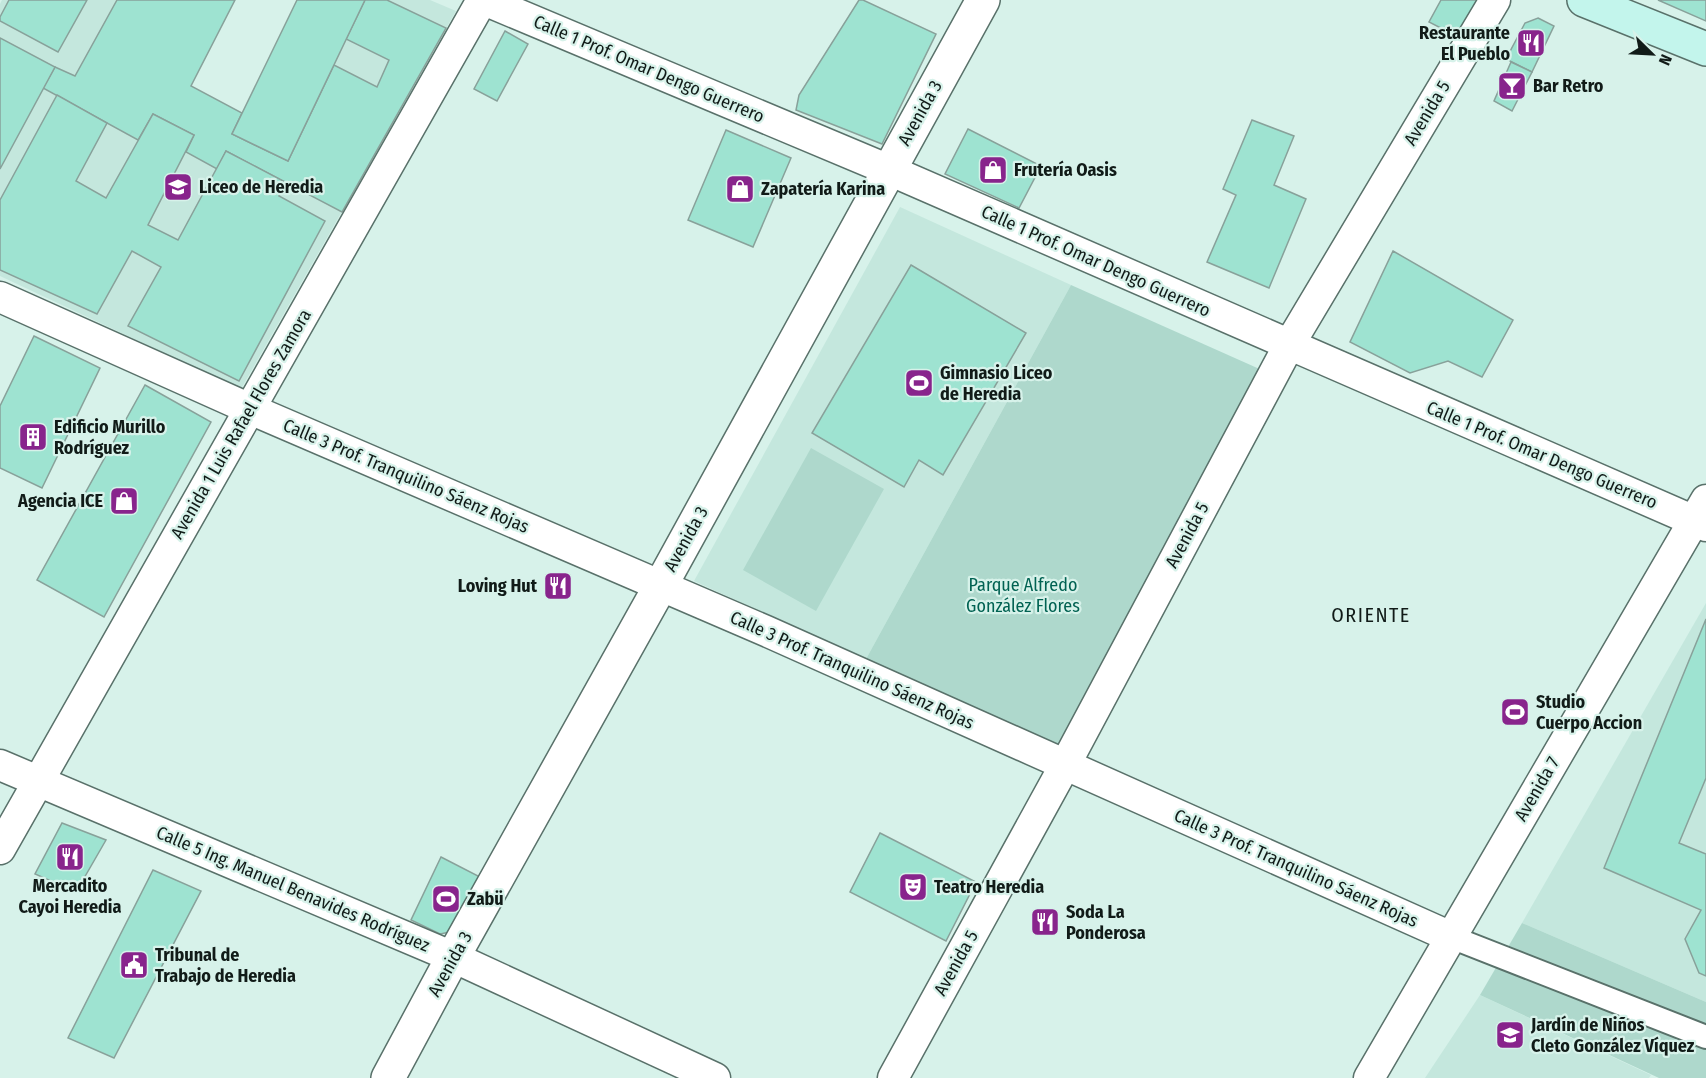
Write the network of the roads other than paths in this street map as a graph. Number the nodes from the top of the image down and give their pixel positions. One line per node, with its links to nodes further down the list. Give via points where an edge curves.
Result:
1 (483, 0): 6 (street, Calle 1 Prof. Omar Dengo Guerrero); 9 (street, Avenida 1 Luis Rafael Flores Zamora)
2 (983, 0): 6 (street, Avenida 3)
3 (1495, 0): 8 (street, Avenida 5)
4 (1584, 0): 5 (main road)
5 (1706, 49)
6 (889, 170): 8 (street, Calle 1 Prof. Omar Dengo Guerrero); 11 (street, Avenida 3)
7 (0, 297): 9 (street, Calle 3 Prof. Tranquilino Sáenz Rojas)
8 (1289, 345): 10 (street, Calle 1 Prof. Omar Dengo Guerrero); 13 (street, Avenida 5)
9 (250, 409): 11 (street, Calle 3 Prof. Tranquilino Sáenz Rojas); 14 (street, Avenida 1 Luis Rafael Flores Zamora)
10 (1702, 516): 16 (street, Avenida 7)
11 (661, 585): 13 (street, Calle 3 Prof. Tranquilino Sáenz Rojas); 17 (street, Avenida 3)
12 (0, 765): 14 (street, Calle 5 Ing. Manuel Benavides Rodríguez)
13 (1065, 765): 16 (street, Calle 3 Prof. Tranquilino Sáenz Rojas); 21 (street, Avenida 5)
14 (38, 782): 15 (street, Avenida 1 Luis Rafael Flores Zamora); 17 (street, Calle 5 Ing. Manuel Benavides Rodríguez)
15 (0, 849)
16 (1451, 937): 18 (street, Calle 3 Prof. Tranquilino Sáenz Rojas); 22 (street, Avenida 7)
17 (453, 957): 19 (street, Avenida 3); 20 (street, Calle 5 Ing. Manuel Benavides Rodríguez)
18 (1706, 1037)
19 (388, 1078)
20 (715, 1078)
21 (894, 1078)
22 (1370, 1078)

